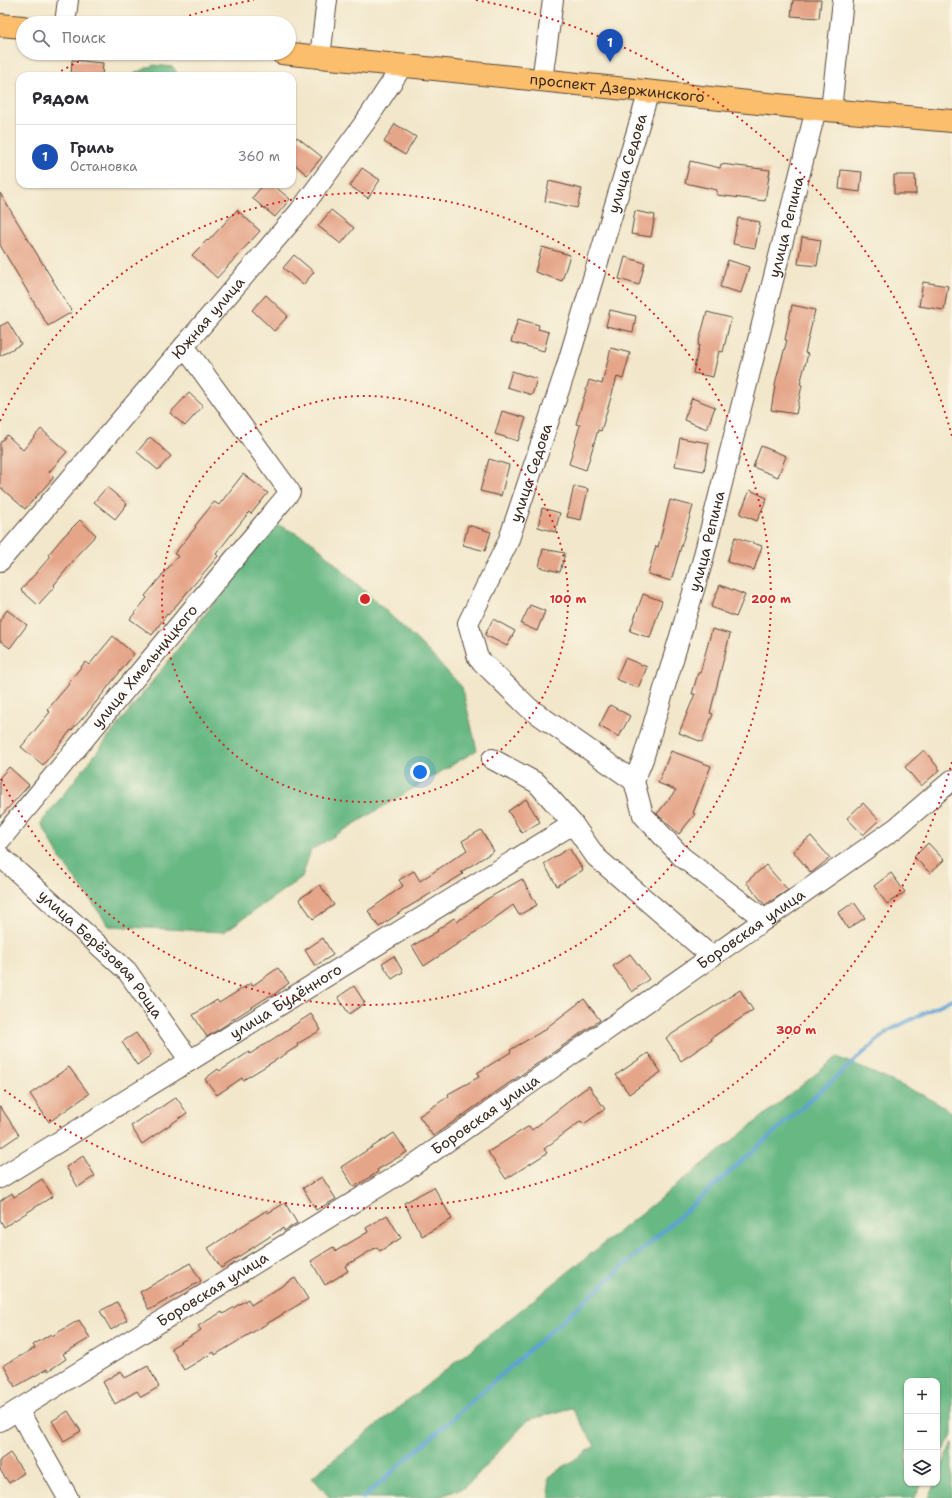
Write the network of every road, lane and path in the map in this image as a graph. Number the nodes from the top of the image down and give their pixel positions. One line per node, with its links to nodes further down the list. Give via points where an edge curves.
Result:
1 (68, 0): 5 (street)
2 (327, 0): 9 (street)
3 (554, 0): 11 (street)
4 (843, 0): 13 (street, улица Репина)
5 (66, 16)
6 (0, 24): 7 (main road)
7 (16, 26)
8 (296, 54): 9 (main road, проспект Дзержинского)
9 (320, 57): 10 (main road, проспект Дзержинского)
10 (403, 65): 11 (main road, проспект Дзержинского); 15 (street, Южная улица, via 366,121 299,212)
11 (542, 80): 12 (main road, проспект Дзержинского)
12 (649, 92): 13 (main road, проспект Дзержинского); 19 (street, улица Седова, via 565,372 508,542 468,623 478,658 528,708)
13 (823, 109): 14 (main road, проспект Дзержинского); 19 (street, улица Репина, via 702,562)
14 (952, 121)
15 (184, 346): 16 (street, Южная улица); 21 (street, улица Хмельницкого, via 290,492)
16 (0, 561)
17 (492, 759): 20 (street, via 538,783)
18 (952, 780): 23 (street, Боровская улица, via 896,828)
19 (634, 782): 23 (street, via 643,815 682,857)
20 (572, 824): 24 (street, via 596,857); 25 (street, улица Будённого)
21 (0, 840)
22 (0, 856): 25 (street, улица Берёзовая Роща, via 127,971)
23 (764, 919): 24 (street, Боровская улица)
24 (711, 956): 27 (street, Боровская улица, via 412,1166)
25 (190, 1061): 26 (street, улица Будённого)
26 (0, 1178)
27 (18, 1410): 28 (street, Боровская улица); 29 (street)
28 (0, 1421)
29 (68, 1498)

